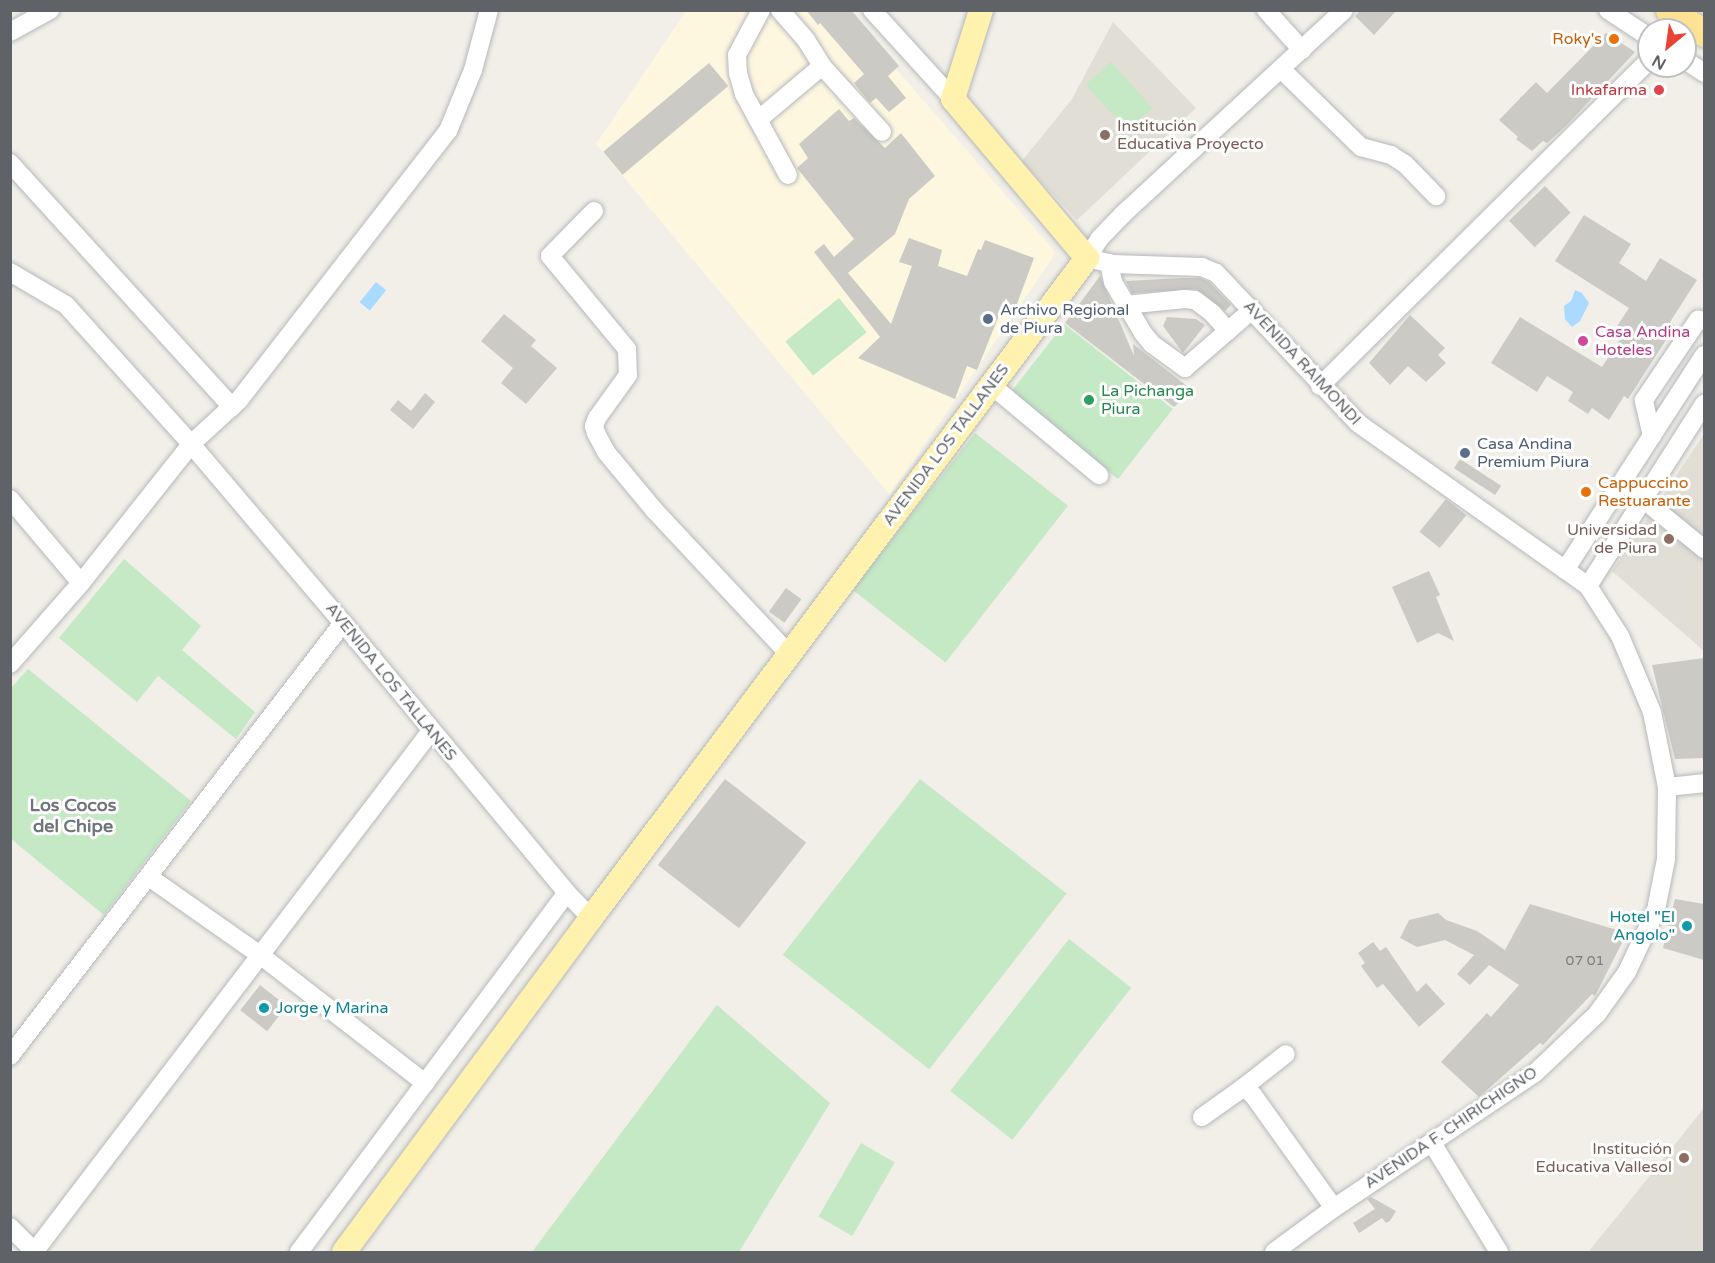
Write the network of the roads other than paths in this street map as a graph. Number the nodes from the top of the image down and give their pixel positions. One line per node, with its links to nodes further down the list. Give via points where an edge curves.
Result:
1 (51, 10): 12 (street)
2 (489, 10): 35 (street, via 473,70 448,131)
3 (761, 10): 19 (street, via 737,55 744,94)
4 (780, 10): 15 (street)
5 (872, 10): 18 (street)
6 (981, 10): 18 (main road)
7 (1266, 10): 14 (street)
8 (1344, 10): 14 (street, AVENIDA LOS TALLANES)
9 (1608, 10): 11 (street)
10 (1668, 10): 13 (highway)
11 (1637, 29)
12 (10, 32)
13 (1704, 33)
14 (1302, 50): 16 (street, AVENIDA LOS TALLANES)
15 (822, 66): 19 (street); 20 (street)
16 (1281, 69): 23 (street, via 1361,147 1391,155); 25 (street, AVENIDA LOS TALLANES, via 1100,238)
17 (1637, 72): 33 (street)
18 (953, 99): 25 (main road)
19 (758, 120): 22 (street)
20 (882, 132)
21 (10, 163): 35 (street)
22 (788, 175)
23 (1436, 196)
24 (594, 212): 48 (street, via 550,256 627,349 628,375 597,418 596,434 606,452 655,511)
25 (1098, 261): 27 (street); 28 (street, AVENIDA RAIMONDI, via 1202,267 1216,273); 32 (main road, AVENIDA LOS TALLANES)
26 (10, 272): 38 (street, AVENIDA LOS TALLANES, via 66,305)
27 (1125, 305): 30 (street, via 1195,300); 30 (street, via 1152,344 1185,368)
28 (1252, 310): 30 (street); 33 (street, AVENIDA RAIMONDI)
29 (1702, 317): 37 (street, via 1644,400)
30 (1228, 332)
31 (1704, 355): 34 (street)
32 (991, 385): 39 (street); 48 (main road, AVENIDA LOS TALLANES)
33 (1320, 386): 44 (street, AVENIDA RAIMONDI, via 1395,452)
34 (1677, 397): 36 (street); 37 (street)
35 (232, 407): 38 (street)
36 (1703, 410): 41 (street)
37 (1652, 436): 40 (street)
38 (191, 444): 45 (street); 47 (street, AVENIDA LOS TALLANES)
39 (1099, 475)
40 (1622, 483): 41 (street); 44 (street)
41 (1643, 498): 43 (street); 46 (street)
42 (10, 499): 45 (street)
43 (1704, 549)
44 (1565, 570): 46 (street, AVENIDA RAIMONDI)
45 (81, 583): 49 (street)
46 (1588, 586): 52 (street, AVENIDA F. CHIRICHIGNO, via 1620,636 1637,672 1652,712)
47 (343, 622): 50 (street, AVENIDA LOS TALLANES); 53 (street)
48 (789, 654): 55 (main road, AVENIDA LOS TALLANES)
49 (10, 664)
50 (431, 731): 54 (street, AVENIDA LOS TALLANES); 56 (street)
51 (1704, 783): 52 (street)
52 (1667, 787): 62 (street, AVENIDA F. CHIRICHIGNO, via 1663,885 1628,972 1597,1014 1535,1073)
53 (149, 877): 56 (street); 58 (street)
54 (567, 894): 55 (street, AVENIDA LOS TALLANES); 59 (street)
55 (591, 918): 67 (main road, AVENIDA LOS TALLANES)
56 (260, 956): 59 (street); 65 (street)
57 (1286, 1054): 60 (street)
58 (10, 1056)
59 (425, 1083): 66 (street)
60 (1244, 1088): 61 (street); 63 (street)
61 (1202, 1117)
62 (1432, 1143): 63 (street, AVENIDA F. CHIRICHIGNO); 69 (street)
63 (1334, 1208): 68 (street, AVENIDA F. CHIRICHIGNO)
64 (10, 1227): 65 (street)
65 (34, 1252)
66 (299, 1252)
67 (344, 1252)
68 (1274, 1252)
69 (1499, 1252)

